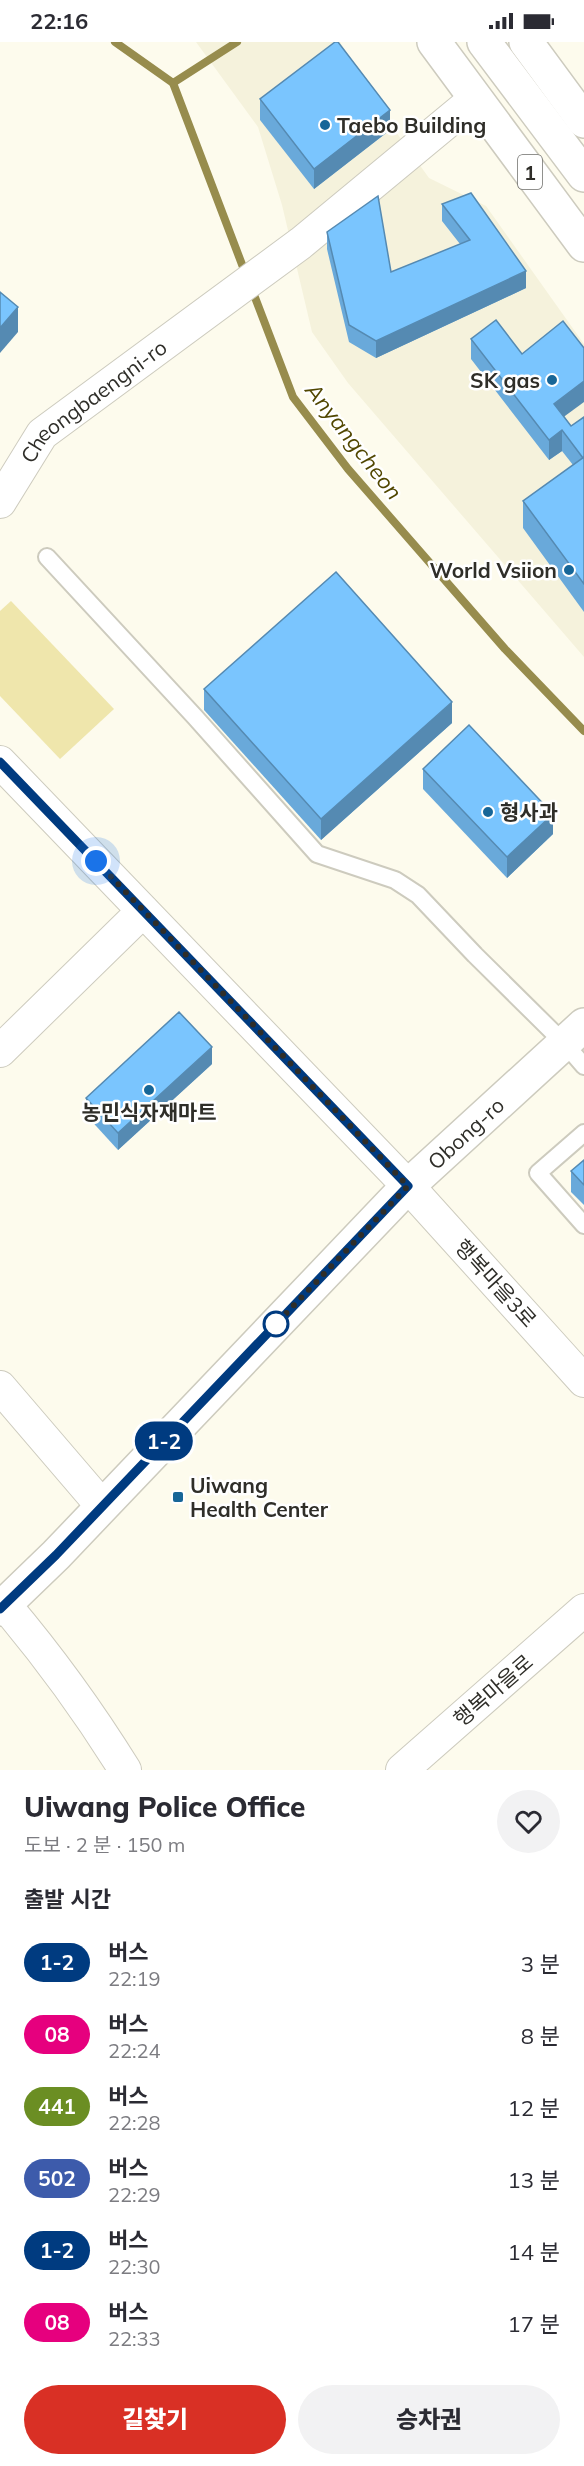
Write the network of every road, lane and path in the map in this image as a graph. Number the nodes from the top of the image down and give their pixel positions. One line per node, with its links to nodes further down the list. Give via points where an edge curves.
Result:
1 (434, 42): 4 (street, 1)
2 (484, 42): 6 (street, 1)
3 (526, 42): 5 (street)
4 (475, 99): 7 (street, 1); 8 (street, Cheongbaengni-ro, via 301,243 42,434)
5 (584, 121)
6 (584, 175)
7 (584, 245)
8 (0, 502)
9 (47, 557): 12 (lane, via 317,854 395,880 418,895 475,955)
10 (0, 762): 11 (street, 행복마을3로)
11 (143, 911): 13 (street); 15 (street, 행복마을3로)
12 (578, 1045): 15 (street, Obong-ro)
13 (0, 1052)
14 (584, 1132): 16 (lane, via 538,1173)
15 (408, 1186): 17 (street, 행복마을3로); 19 (street, Obong-ro)
16 (584, 1225)
17 (584, 1381)
18 (0, 1387): 19 (street)
19 (102, 1506): 20 (street, Obong-ro)
20 (2, 1607): 22 (street, via 38,1644)
21 (584, 1610): 23 (street, 행복마을로)
22 (125, 1770)
23 (402, 1770)

